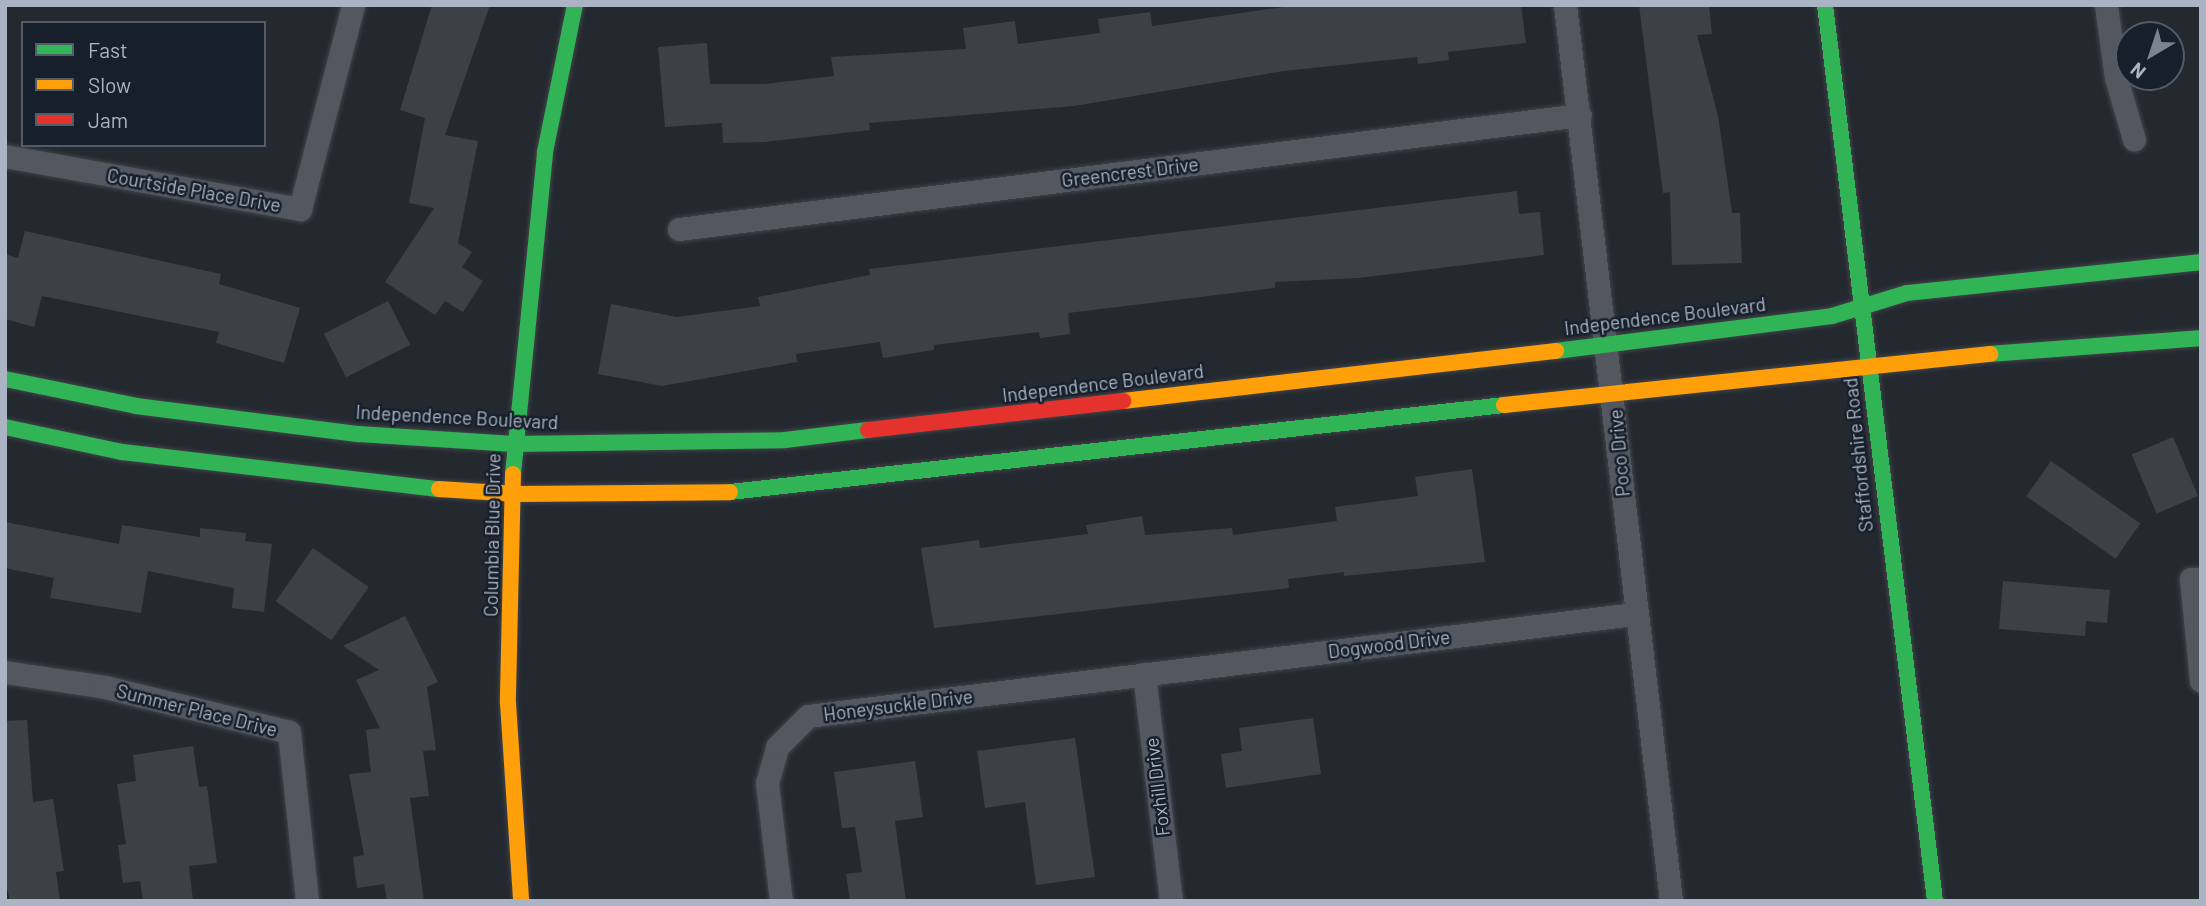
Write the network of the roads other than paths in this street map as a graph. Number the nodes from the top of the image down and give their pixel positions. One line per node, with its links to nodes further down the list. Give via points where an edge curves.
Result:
1 (353, 5): 8 (street, Courtside Place Drive, via 300,209)
2 (575, 5): 19 (main road, Columbia Blue Drive, via 545,152)
3 (1565, 5): 6 (street, Poco Drive)
4 (1825, 5): 11 (main road, Staffordshire Road)
5 (2106, 5): 7 (street, via 2116,78)
6 (1580, 115): 9 (street, Greencrest Drive); 13 (street, Poco Drive)
7 (2134, 139)
8 (5, 156)
9 (679, 229)
10 (2201, 262): 11 (main road, Independence Boulevard, via 1907,293)
11 (1862, 305): 13 (main road, Independence Boulevard, via 1832,316); 14 (main road, Staffordshire Road)
12 (2201, 338): 14 (main road)
13 (1609, 345): 16 (street, Poco Drive); 17 (main road, Independence Boulevard)
14 (1869, 363): 16 (main road); 32 (main road, Staffordshire Road)
15 (5, 379): 19 (main road, Independence Boulevard, via 245,422)
16 (1614, 391): 20 (main road); 23 (street, Poco Drive)
17 (1072, 420): 19 (main road, Independence Boulevard, via 785,440); 20 (main road)
18 (5, 427): 21 (main road, via 250,471)
19 (514, 444): 21 (main road, Columbia Blue Drive)
20 (1076, 455): 21 (main road, via 740,492)
21 (517, 495): 28 (main road, Columbia Blue Drive, via 508,703 512,828)
22 (2196, 579): 26 (street)
23 (1634, 614): 25 (street, Dogwood Drive); 31 (street, Poco Drive)
24 (5, 672): 27 (street, Summer Place Drive, via 105,687 289,733)
25 (1144, 674): 29 (street, Honeysuckle Drive, via 807,716 776,747 767,783); 30 (street, Foxhill Drive)
26 (2201, 681)
27 (307, 901)
28 (521, 901)
29 (781, 901)
30 (1171, 901)
31 (1671, 901)
32 (1935, 901)

